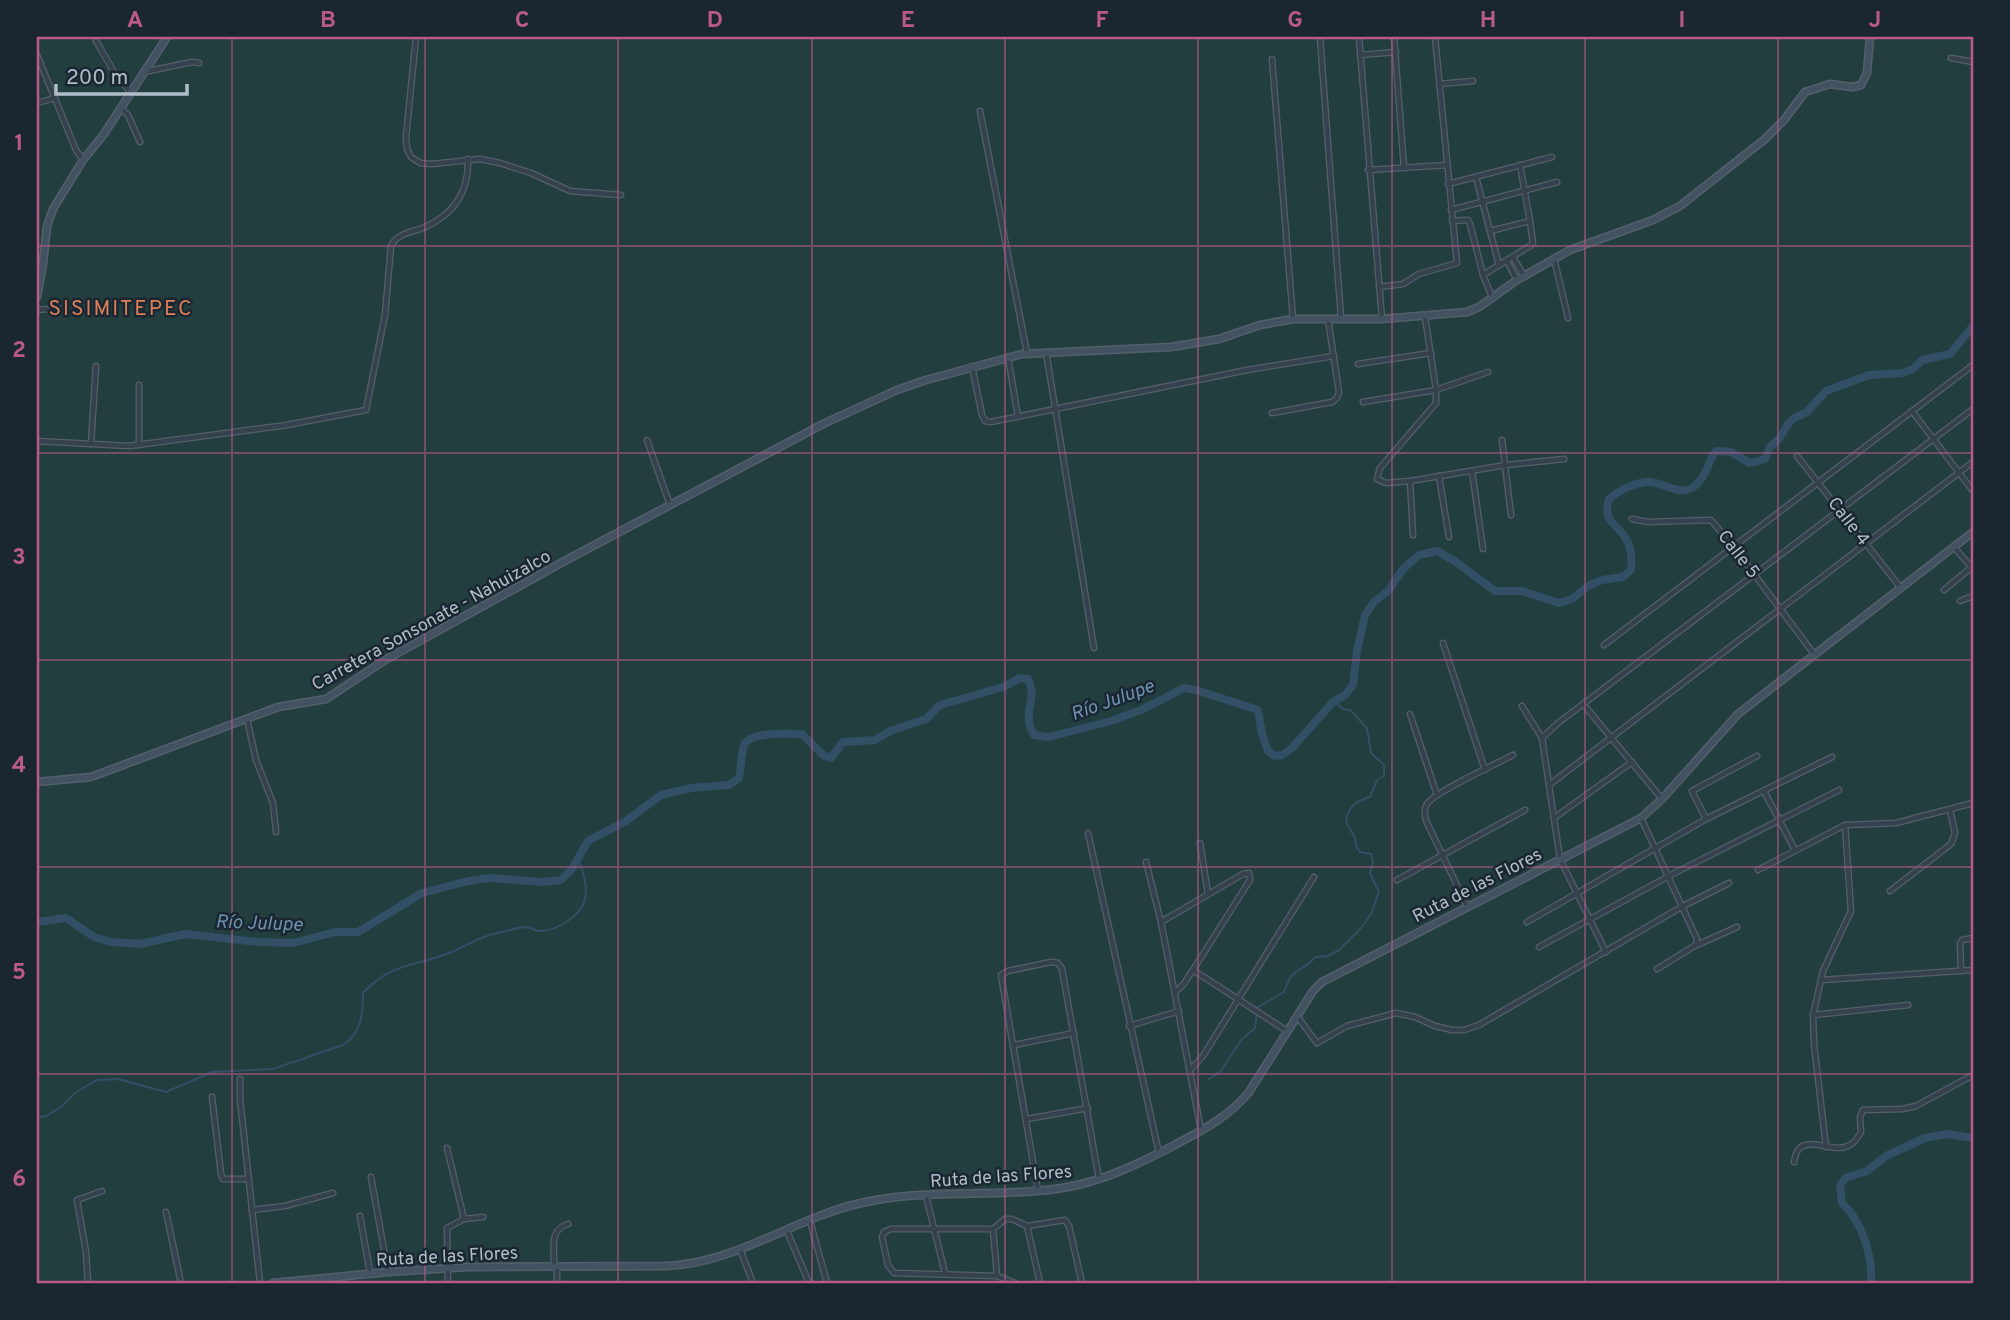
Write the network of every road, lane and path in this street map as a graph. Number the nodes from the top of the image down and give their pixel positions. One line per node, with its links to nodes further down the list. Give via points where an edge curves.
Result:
1 (167, 37): 16 (street)
2 (416, 37): 26 (street, via 407,149 420,163)
3 (1320, 37): 55 (street)
4 (1359, 37): 11 (street)
5 (1394, 37): 9 (street)
6 (1435, 37): 18 (street)
7 (1870, 37): 43 (street, Carretera Sonsonate - Nahuizalco, via 1867,73 1861,85 1830,85 1805,92 1765,139 1681,206)
8 (96, 41): 19 (street)
9 (1396, 52): 11 (street); 30 (street)
10 (37, 55): 20 (street)
11 (1360, 55): 31 (street)
12 (1951, 58): 14 (street)
13 (1272, 59): 57 (street)
14 (1973, 62)
15 (199, 63): 16 (street)
16 (144, 72): 19 (street)
17 (1473, 81): 18 (street)
18 (1438, 83): 28 (street)
19 (131, 93): 22 (street)
20 (55, 98): 21 (street); 27 (street)
21 (37, 103)
22 (121, 108): 24 (street); 27 (street)
23 (980, 111): 60 (street)
24 (140, 142)
25 (1552, 157): 29 (street)
26 (468, 159): 36 (street, via 531,173 570,191); 82 (street, via 466,185 453,206 426,227 393,240 385,315 366,410)
27 (83, 160): 49 (street, via 49,218)
28 (1447, 165): 30 (street); 34 (street)
29 (1520, 165): 32 (street); 35 (street)
30 (1404, 168): 31 (street)
31 (1368, 170): 48 (street)
32 (1476, 177): 34 (street); 37 (street)
33 (1557, 182): 35 (street)
34 (1448, 184): 38 (street)
35 (1525, 190): 37 (street); 40 (street)
36 (621, 195)
37 (1482, 201): 38 (street); 41 (street)
38 (1451, 210): 39 (street)
39 (1452, 220): 46 (street, via 1470,224); 48 (street, via 1457,263 1419,274 1403,284)
40 (1530, 221): 41 (street); 42 (street, via 1533,244)
41 (1490, 231): 45 (street)
42 (1513, 257): 44 (street); 47 (street)
43 (1555, 258): 47 (street, Carretera Sonsonate - Nahuizalco); 56 (street)
44 (1507, 261): 45 (street); 47 (street)
45 (1499, 265): 46 (street)
46 (1483, 275): 50 (street)
47 (1521, 278): 50 (street, Carretera Sonsonate - Nahuizalco)
48 (1379, 287): 58 (street)
49 (37, 297)
50 (1492, 297): 53 (street, Carretera Sonsonate - Nahuizalco, via 1468,312)
51 (58, 308): 52 (street)
52 (37, 310)
53 (1425, 317): 58 (street, Carretera Sonsonate - Nahuizalco); 61 (street)
54 (1328, 318): 55 (street, Carretera Sonsonate - Nahuizalco); 57 (street, Carretera Sonsonate - Nahuizalco); 62 (street)
55 (1340, 318): 58 (street, Carretera Sonsonate - Nahuizalco)
56 (1568, 318)
57 (1293, 319): 59 (street, Carretera Sonsonate - Nahuizalco, via 1171,347)
58 (1382, 319)
59 (1046, 351): 60 (street, Carretera Sonsonate - Nahuizalco); 73 (street)
60 (1027, 353): 63 (street, Carretera Sonsonate - Nahuizalco)
61 (1431, 353): 64 (street); 70 (street)
62 (1334, 356): 73 (street); 75 (street, via 1337,398)
63 (1008, 357): 67 (street, Carretera Sonsonate - Nahuizalco); 76 (street)
64 (1358, 364)
65 (1973, 365): 74 (street)
66 (96, 366): 81 (street)
67 (972, 366): 76 (street, via 985,421); 93 (street, Carretera Sonsonate - Nahuizalco, via 850,411)
68 (1488, 372): 70 (street)
69 (139, 385): 82 (street)
70 (1436, 390): 71 (street); 90 (street, via 1433,408 1377,474 1381,482)
71 (1363, 402)
72 (1973, 409): 77 (street)
73 (1055, 410): 76 (street); 113 (street)
74 (1912, 410): 77 (street); 91 (street)
75 (1272, 413)
76 (1018, 417)
77 (1933, 439): 88 (street); 94 (street)
78 (647, 440): 93 (street)
79 (1502, 440): 86 (street)
80 (37, 441): 81 (street)
81 (91, 444): 82 (street)
82 (139, 445)
83 (1797, 456): 91 (street, Calle 4)
84 (1564, 459): 86 (street)
85 (1973, 463): 88 (street)
86 (1506, 465): 87 (street); 95 (street)
87 (1472, 471): 89 (street); 103 (street)
88 (1959, 472): 92 (street); 100 (street)
89 (1439, 476): 90 (street); 99 (street)
90 (1410, 481): 98 (street)
91 (1818, 482): 94 (street, Calle 4); 101 (street)
92 (1973, 491)
93 (670, 505): 118 (street, Carretera Sonsonate - Nahuizalco, via 408,648 326,699 278,707)
94 (1840, 510): 100 (street, Calle 4); 105 (street)
95 (1511, 515)
96 (1632, 519): 101 (street, Calle 5, via 1710,520)
97 (1973, 532): 102 (street, Ruta de las Flores)
98 (1413, 535)
99 (1449, 537)
100 (1867, 545): 106 (street, Calle 4); 110 (street)
101 (1733, 546): 105 (street, Calle 5); 112 (street)
102 (1954, 547): 104 (street); 106 (street, Ruta de las Flores)
103 (1483, 549)
104 (1973, 568): 107 (street)
105 (1755, 575): 110 (street, Calle 5); 115 (street)
106 (1900, 587): 114 (street, Ruta de las Flores)
107 (1944, 590)
108 (1973, 596): 109 (street)
109 (1960, 601)
110 (1781, 609): 114 (street, Calle 5); 119 (street)
111 (1443, 642): 125 (street)
112 (1604, 645)
113 (1094, 648)
114 (1814, 654): 131 (street, Ruta de las Flores, via 1738,714)
115 (1584, 705): 119 (street); 120 (street)
116 (1522, 706): 120 (street)
117 (1410, 714): 130 (street)
118 (247, 719): 126 (street, Carretera Sonsonate - Nahuizalco, via 105,772); 140 (street, via 256,760 273,803)
119 (1612, 737): 124 (street); 127 (street)
120 (1542, 738): 127 (street)
121 (1513, 755): 125 (street)
122 (1757, 755): 137 (street, via 1692,791)
123 (1832, 757): 129 (street)
124 (1632, 762): 131 (street); 135 (street)
125 (1485, 770): 130 (street)
126 (37, 782)
127 (1549, 785): 135 (street)
128 (1839, 790): 138 (street)
129 (1764, 791): 137 (street); 138 (street)
130 (1437, 795): 145 (street, via 1424,811)
131 (1662, 799): 136 (street, Ruta de las Flores)
132 (1973, 803): 134 (street)
133 (1525, 810): 145 (street)
134 (1950, 810): 139 (street, via 1896,823); 153 (street, via 1955,833 1951,844)
135 (1554, 818): 146 (street)
136 (1641, 818): 143 (street); 146 (street, Ruta de las Flores)
137 (1706, 820): 143 (street)
138 (1779, 820): 144 (street); 149 (street)
139 (1845, 825): 144 (street); 170 (street, via 1851,911)
140 (276, 832)
141 (1088, 833): 177 (street)
142 (1200, 843): 155 (street)
143 (1655, 848): 149 (street); 154 (street)
144 (1795, 850): 148 (street)
145 (1442, 853): 151 (street); 156 (street)
146 (1560, 859): 154 (street); 156 (street, Ruta de las Flores)
147 (1146, 862): 159 (street)
148 (1758, 870)
149 (1669, 876): 157 (street); 158 (street)
150 (1314, 877): 172 (street)
151 (1397, 880)
152 (1729, 883): 157 (street)
153 (1890, 891)
154 (1577, 893): 158 (street); 160 (street)
155 (1208, 894): 159 (street); 167 (street, via 1250,873 1250,880)
156 (1467, 906): 176 (street, Ruta de las Flores, via 1322,982)
157 (1683, 906): 163 (street); 165 (street)
158 (1591, 918): 164 (street); 165 (street)
159 (1161, 922): 171 (street)
160 (1527, 922)
161 (1737, 927): 163 (street)
162 (1973, 938): 169 (street, via 1960,944)
163 (1696, 945): 166 (street)
164 (1539, 947)
165 (1606, 952): 176 (street, via 1464,1030 1396,1013 1347,1026 1317,1043)
166 (1657, 969)
167 (1193, 970): 171 (street); 172 (street)
168 (1973, 970): 169 (street)
169 (1961, 971): 170 (street)
170 (1821, 980): 175 (street)
171 (1174, 992): 174 (street)
172 (1238, 998): 178 (street); 181 (street)
173 (1908, 1005): 175 (street)
174 (1179, 1011): 177 (street); 181 (street)
175 (1813, 1015): 188 (street)
176 (1297, 1016): 178 (street, Ruta de las Flores)
177 (1129, 1026): 190 (street)
178 (1287, 1031): 187 (street, Ruta de las Flores, via 1239,1104)
179 (1074, 1033): 180 (street); 180 (street, via 1062,970 1051,962 1001,975); 185 (street)
180 (1014, 1045): 186 (street)
181 (1191, 1069): 187 (street)
182 (1973, 1075): 188 (street, via 1916,1105 1863,1110 1858,1139 1846,1147)
183 (240, 1079): 193 (street)
184 (212, 1097): 193 (street, via 223,1180)
185 (1088, 1108): 186 (street); 194 (street)
186 (1027, 1119): 196 (street)
187 (1201, 1131): 190 (street, Ruta de las Flores)
188 (1826, 1147): 191 (street, via 1800,1147)
189 (447, 1148): 203 (street)
190 (1159, 1153): 194 (street, Ruta de las Flores)
191 (1794, 1162)
192 (371, 1177): 213 (street)
193 (249, 1179): 199 (street)
194 (1099, 1179): 196 (street, Ruta de las Flores)
195 (102, 1191): 217 (street, via 77,1200)
196 (1038, 1191): 198 (street, Ruta de las Flores)
197 (332, 1193): 199 (street)
198 (926, 1196): 204 (street, Ruta de las Flores, via 861,1203); 208 (street)
199 (252, 1210): 219 (street)
200 (166, 1212): 218 (street)
201 (360, 1216): 214 (street)
202 (483, 1217): 203 (street)
203 (464, 1219): 212 (street, via 447,1228)
204 (810, 1221): 209 (street, Ruta de las Flores); 225 (street)
205 (568, 1224): 211 (street, via 554,1233)
206 (1027, 1226): 207 (street, via 1005,1219); 227 (street); 228 (street, via 1061,1220 1068,1223)
207 (993, 1229): 208 (street); 216 (street)
208 (934, 1230): 215 (street); 215 (street, via 884,1232 888,1265 898,1274)
209 (787, 1231): 210 (street, Ruta de las Flores); 224 (street)
210 (740, 1249): 211 (street, Ruta de las Flores, via 683,1265); 223 (street)
211 (556, 1267): 212 (street, Ruta de las Flores); 222 (street)
212 (448, 1268): 213 (street, Ruta de las Flores); 221 (street)
213 (388, 1272): 214 (street, Ruta de las Flores)
214 (370, 1273): 220 (street, Ruta de las Flores)
215 (945, 1273): 216 (street)
216 (997, 1276): 226 (street)
217 (88, 1283)
218 (181, 1283)
219 (260, 1283)
220 (273, 1283)
221 (447, 1283)
222 (557, 1283)
223 (753, 1283)
224 (809, 1283)
225 (827, 1283)
226 (1015, 1283)
227 (1040, 1283)
228 (1082, 1283)

